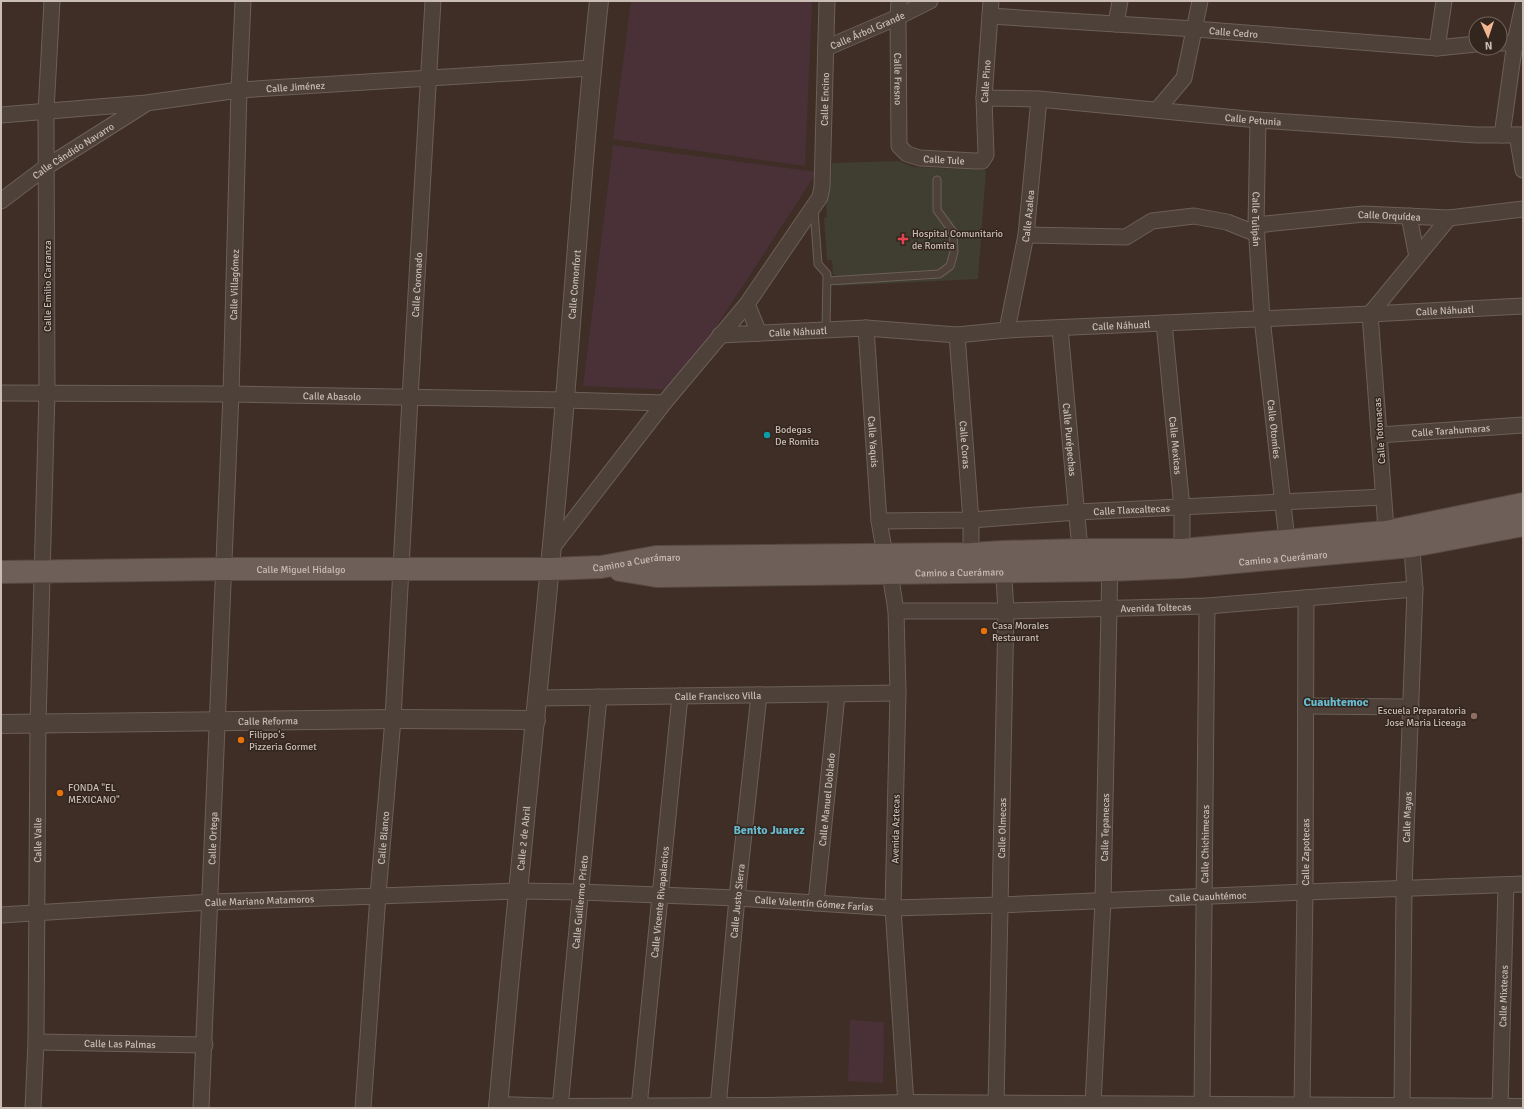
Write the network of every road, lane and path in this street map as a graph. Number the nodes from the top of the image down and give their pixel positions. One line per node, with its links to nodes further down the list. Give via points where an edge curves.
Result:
1 (52, 1): 27 (street, Calle Emilio Carranza)
2 (243, 1): 23 (street, Calle Villagómez)
3 (433, 1): 22 (street, Calle Coronado)
4 (599, 1): 21 (street, Calle Comonfort)
5 (827, 1): 19 (street, Calle Encino)
6 (899, 1): 14 (street, Calle Fresno)
7 (930, 1): 14 (street, Calle Árbol Grande)
8 (991, 1): 13 (street, Calle Pino)
9 (1120, 1): 15 (street)
10 (1200, 1): 16 (street)
11 (1444, 1): 20 (street)
12 (1523, 5): 17 (street)
13 (990, 16): 15 (street, Calle Cedro); 24 (street, Calle Pino)
14 (898, 17): 19 (street, Calle Árbol Grande); 33 (street, Calle Fresno, via 900,146)
15 (1116, 24): 16 (street, Calle Cedro)
16 (1195, 30): 20 (street, Calle Cedro); 28 (street, via 1184,78)
17 (1512, 43): 31 (street)
18 (1468, 45): 20 (street, Calle Cedro)
19 (826, 48): 39 (street, Calle Encino, via 822,187)
20 (1437, 48)
21 (591, 68): 22 (street, Calle Jiménez); 63 (street, Calle Comonfort)
22 (428, 78): 23 (street, Calle Jiménez); 62 (street, Calle Coronado)
23 (239, 90): 26 (street, Calle Jiménez); 61 (street, Calle Villagómez)
24 (984, 98): 25 (street, Calle Petunia); 34 (street, Calle Pino, via 986,155)
25 (1039, 99): 28 (street, Calle Petunia); 44 (street, Calle Azalea)
26 (146, 103): 27 (street, Calle Jiménez); 35 (street, Calle Cándido Navarro)
27 (46, 110): 29 (street, Calle Jiménez); 35 (street, Calle Emilio Carranza)
28 (1157, 110): 30 (street, Calle Petunia)
29 (1, 115)
30 (1258, 120): 31 (street, Calle Petunia); 43 (street, Calle Tulipán)
31 (1502, 135): 32 (street, Calle Petunia)
32 (1520, 135): 36 (street)
33 (907, 154): 34 (street, Calle Tule, via 920,158)
34 (982, 160)
35 (46, 167): 38 (street, Calle Cándido Navarro); 60 (street, Calle Emilio Carranza)
36 (1523, 170)
37 (937, 180): 46 (lane, via 937,210 953,232 954,252 950,266 939,274)
38 (1, 201)
39 (817, 202): 46 (lane, Calle Encino, via 818,264 827,274); 47 (street)
40 (1523, 209): 42 (street, Calle Orquídea)
41 (1409, 216): 42 (street, Calle Orquídea); 43 (street, Calle Orquídea, via 1364,214); 45 (street)
42 (1449, 218): 45 (street)
43 (1256, 230): 44 (street, Calle Orquídea, via 1194,216 1152,221 1126,237); 50 (street, Calle Tulipán)
44 (1026, 235): 55 (street, Calle Azalea)
45 (1417, 256): 49 (street)
46 (827, 281): 54 (lane, Calle Encino)
47 (747, 304): 56 (street); 57 (street)
48 (1523, 306): 49 (street, Calle Náhuatl)
49 (1370, 314): 50 (street, Calle Náhuatl); 66 (street, Calle Totonacas)
50 (1262, 318): 51 (street, Calle Náhuatl); 68 (street, Calle Otomíes)
51 (1164, 323): 53 (street, Calle Náhuatl); 70 (street, Calle Mexicas)
52 (866, 328): 54 (street, Calle Náhuatl); 58 (street, Calle Náhuatl); 73 (street, Calle Yaquis)
53 (1060, 328): 55 (street, Calle Náhuatl); 71 (street, Calle Purépechas)
54 (826, 330): 56 (street, Calle Náhuatl)
55 (1007, 330): 58 (street, Calle Náhuatl)
56 (758, 333): 57 (street, Calle Náhuatl)
57 (720, 335): 64 (street)
58 (957, 335): 72 (street, Calle Coras)
59 (1, 393): 60 (street, Calle Abasolo)
60 (47, 393): 61 (street, Calle Abasolo); 89 (street, Calle Emilio Carranza)
61 (231, 394): 62 (street, Calle Abasolo); 87 (street, Calle Villagómez)
62 (410, 398): 63 (street, Calle Abasolo); 86 (street, Calle Coronado)
63 (565, 400): 64 (street, Calle Abasolo); 80 (street, Calle Comonfort)
64 (664, 403): 80 (street)
65 (1523, 424): 66 (street, Calle Tarahumaras)
66 (1379, 434): 67 (street, Calle Totonacas)
67 (1384, 497): 68 (street, Calle Tlaxcaltecas); 77 (street, Calle Totonacas)
68 (1283, 502): 70 (street, Calle Tlaxcaltecas); 76 (street, Calle Otomíes)
69 (1523, 504): 75 (main road, Camino a Cuerámaro)
70 (1182, 508): 71 (street, Calle Tlaxcaltecas); 81 (street, Calle Mexicas)
71 (1077, 512): 72 (street, Calle Tlaxcaltecas); 78 (street, Calle Purépechas)
72 (971, 520): 73 (street, Calle Tlaxcaltecas); 79 (street, Calle Coras)
73 (880, 521): 84 (street, Calle Yaquis)
74 (1523, 525): 75 (main road, Camino a Cuerámaro)
75 (1411, 537): 77 (main road, Camino a Cuerámaro); 90 (street, Calle Mayas)
76 (1287, 540): 77 (main road, Camino a Cuerámaro); 81 (main road, Camino a Cuerámaro)
77 (1387, 540): 81 (main road, Camino a Cuerámaro)
78 (1080, 550): 82 (main road, Camino a Cuerámaro); 83 (main road, Camino a Cuerámaro)
79 (971, 554): 83 (main road, Camino a Cuerámaro); 84 (main road, Camino a Cuerámaro)
80 (551, 558): 85 (main road, Calle Miguel Hidalgo); 86 (main road, Calle Miguel Hidalgo); 101 (street, Calle 2 de Abril)
81 (1182, 559): 82 (main road, Camino a Cuerámaro)
82 (1110, 560): 83 (main road, Camino a Cuerámaro); 93 (street, Calle Tepanecas)
83 (1003, 562): 84 (main road, Camino a Cuerámaro); 95 (street, Calle Olmecas)
84 (888, 564): 85 (main road, Camino a Cuerámaro, via 657,576); 94 (street, Avenida Aztecas)
85 (601, 567)
86 (401, 568): 87 (main road, Calle Miguel Hidalgo); 104 (street, Calle Blanco)
87 (224, 569): 89 (main road, Calle Miguel Hidalgo); 106 (street, Calle Ortega)
88 (1, 572): 89 (main road, Calle Miguel Hidalgo)
89 (42, 572): 108 (street, Calle Valle)
90 (1415, 589): 91 (street, Avenida Toltecas); 103 (street, Calle Mayas)
91 (1306, 598): 92 (street, Avenida Toltecas); 102 (street, Calle Zapotecas)
92 (1207, 606): 93 (street, Avenida Toltecas); 117 (street, Calle Chichimecas)
93 (1109, 608): 95 (street, Avenida Toltecas); 119 (street, Calle Tepanecas)
94 (896, 611): 95 (street, Avenida Toltecas); 96 (street, Avenida Aztecas)
95 (1006, 612): 122 (street, Calle Olmecas)
96 (898, 693): 98 (street, Calle Francisco Villa); 123 (street, Avenida Aztecas)
97 (759, 695): 98 (street, Calle Francisco Villa); 99 (street, Calle Francisco Villa); 118 (street, Calle Justo Sierra)
98 (837, 695): 121 (street, Calle Manuel Doblado)
99 (680, 696): 100 (street, Calle Francisco Villa); 116 (street, Calle Vicente Rivapalacios)
100 (599, 697): 101 (street, Calle Francisco Villa); 113 (street, Calle Guillermo Prieto)
101 (538, 698): 105 (street, Calle 2 de Abril)
102 (1306, 706): 103 (street); 114 (street, Calle Zapotecas)
103 (1411, 707): 111 (street, Calle Mayas)
104 (394, 719): 105 (street, Calle Reforma); 106 (street, Calle Reforma); 115 (street, Calle Blanco)
105 (536, 720): 112 (street, Calle 2 de Abril)
106 (217, 722): 108 (street, Calle Reforma); 120 (street, Calle Ortega)
107 (1, 724): 108 (street, Calle Reforma)
108 (38, 724): 124 (street, Calle Valle)
109 (1523, 884): 110 (street, Calle Cuauhtémoc)
110 (1506, 885): 111 (street, Calle Cuauhtémoc); 137 (street, Calle Mixtecas)
111 (1404, 888): 114 (street, Calle Cuauhtémoc); 133 (street, Calle Mayas)
112 (518, 891): 113 (street, Calle Valentín Gómez Farías); 115 (street, Calle Mariano Matamoros); 134 (street, Calle 2 de Abril)
113 (580, 892): 116 (street, Calle Valentín Gómez Farías); 142 (street, Calle Guillermo Prieto)
114 (1305, 892): 117 (street, Calle Cuauhtémoc); 132 (street, Calle Zapotecas)
115 (378, 895): 120 (street, Calle Mariano Matamoros); 140 (street, Calle Blanco)
116 (660, 895): 118 (street, Calle Valentín Gómez Farías); 135 (street, Calle Vicente Rivapalacios)
117 (1204, 896): 119 (street, Calle Cuauhtémoc); 131 (street, Calle Chichimecas)
118 (737, 898): 121 (street, Calle Valentín Gómez Farías); 136 (street, Calle Justo Sierra)
119 (1103, 901): 122 (street, Calle Cuauhtémoc); 130 (street, Calle Tepanecas)
120 (210, 902): 124 (street, Calle Mariano Matamoros); 127 (street, Calle Ortega)
121 (816, 904): 123 (street, Calle Valentín Gómez Farías)
122 (1000, 905): 123 (street, Calle Cuauhtémoc); 129 (street, Calle Olmecas)
123 (893, 908): 128 (street, Avenida Aztecas)
124 (37, 913): 125 (street, Calle Mariano Matamoros); 126 (street, Calle Valle)
125 (1, 915)
126 (36, 1042): 127 (street, Calle Las Palmas); 138 (street, Calle Valle)
127 (204, 1045): 139 (street, Calle Ortega)
128 (906, 1104): 129 (street); 143 (street)
129 (996, 1105): 130 (street)
130 (1093, 1105): 131 (street)
131 (1202, 1105): 132 (street)
132 (1302, 1106): 133 (street)
133 (1402, 1106): 137 (street)
134 (498, 1107): 141 (street)
135 (639, 1107): 136 (street); 142 (street)
136 (718, 1107): 143 (street)
137 (1500, 1107): 144 (street)
138 (33, 1108)
139 (202, 1108)
140 (363, 1108)
141 (528, 1108): 142 (street)
142 (560, 1108)
143 (768, 1108)
144 (1523, 1108)

